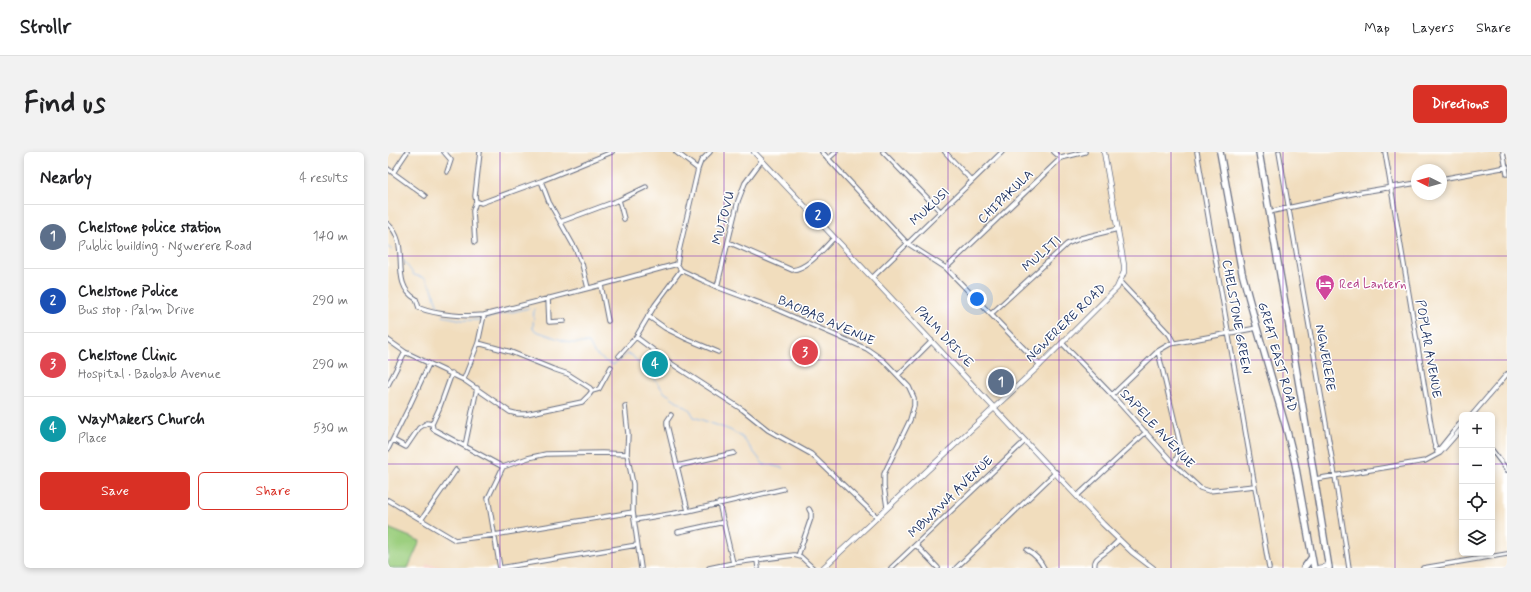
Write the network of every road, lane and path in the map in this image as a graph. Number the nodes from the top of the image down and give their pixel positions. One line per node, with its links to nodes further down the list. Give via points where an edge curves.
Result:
1 (407, 152): 29 (street)
2 (444, 152): 28 (street, via 451,160)
3 (480, 152): 38 (street)
4 (612, 152): 33 (street)
5 (676, 152): 27 (street)
6 (710, 152): 27 (street, via 701,161)
7 (754, 152): 24 (street, PALM DRIVE)
8 (822, 152): 23 (street)
9 (836, 152): 23 (street)
10 (883, 152): 41 (street)
11 (946, 152): 32 (street)
12 (1002, 152): 32 (street, MUKUSI)
13 (1054, 152): 22 (street)
14 (1085, 152): 22 (street, CHIPAKULA)
15 (1104, 152): 46 (street, NGWERERE ROAD)
16 (1197, 152): 68 (street, CHELSTONE GREEN)
17 (1220, 152): 67 (main road, GREAT EAST ROAD, via 1242,273)
18 (1259, 152): 42 (main road, GREAT EAST ROAD)
19 (1279, 152): 40 (street, NGWERERE)
20 (1385, 152): 36 (street, POPLAR AVENUE)
21 (1503, 152): 25 (street)
22 (1061, 158): 53 (street, CHIPAKULA)
23 (828, 159): 50 (street)
24 (762, 160): 47 (street, PALM DRIVE); 49 (street, MUTOVU, via 745,183 732,220)
25 (1506, 168): 30 (street); 31 (street)
26 (388, 169): 29 (street)
27 (698, 169): 52 (street)
28 (447, 172)
29 (393, 173): 37 (street)
30 (1507, 174)
31 (1447, 178)
32 (972, 181): 41 (street, MUKUSI)
33 (541, 182): 38 (street, via 484,202); 44 (street)
34 (1411, 184): 36 (street)
35 (646, 187): 39 (street)
36 (1391, 187): 40 (street); 102 (street, POPLAR AVENUE, via 1434,442)
37 (424, 196)
38 (476, 200): 48 (street, via 472,211)
39 (619, 200): 43 (street); 44 (street)
40 (1288, 208): 42 (street); 112 (street, NGWERERE)
41 (940, 212): 50 (street, MUKUSI)
42 (1269, 212): 113 (main road, GREAT EAST ROAD)
43 (624, 219)
44 (560, 222): 59 (street, via 579,257)
45 (388, 224): 51 (street, via 396,238)
46 (1118, 229): 56 (street, NGWERERE ROAD, via 1124,265); 62 (street, MULITI, via 1067,244)
47 (834, 238): 49 (street, via 806,265 792,270); 55 (street, PALM DRIVE)
48 (475, 242)
49 (728, 242): 58 (street, MUTOVU)
50 (907, 243): 53 (street); 55 (street, MUKUSI)
51 (395, 254)
52 (677, 264): 54 (street); 57 (street)
53 (946, 268): 62 (street)
54 (680, 270): 58 (street, BAOBAB AVENUE); 64 (street)
55 (873, 277): 71 (street, PALM DRIVE)
56 (1120, 282): 73 (street, NGWERERE ROAD); 74 (street, via 1169,334)
57 (601, 285): 59 (street); 66 (street)
58 (717, 287): 84 (street, BAOBAB AVENUE, via 867,349)
59 (588, 288): 61 (street)
60 (401, 292): 63 (street, via 416,299 417,306 421,309 460,315)
61 (548, 298): 63 (street); 65 (street, via 549,322)
62 (991, 314): 80 (street)
63 (484, 315): 72 (street)
64 (648, 316): 69 (street); 76 (street, via 665,328)
65 (564, 321)
66 (608, 321)
67 (1256, 328): 68 (street); 135 (main road, GREAT EAST ROAD, via 1295,463)
68 (1229, 333): 74 (street); 114 (street, CHELSTONE GREEN)
69 (636, 338): 78 (street); 123 (street, via 743,410 768,430 806,451)
70 (388, 340): 75 (street)
71 (932, 341): 84 (street); 91 (street, PALM DRIVE)
72 (478, 343): 85 (street); 88 (street, via 511,352 568,374)
73 (1062, 343): 80 (street, NGWERERE ROAD); 89 (street, SAPELE AVENUE)
74 (1174, 343): 77 (street)
75 (406, 352): 79 (street); 86 (street)
76 (718, 352)
77 (1158, 352): 89 (street); 106 (street, via 1181,448)
78 (619, 356)
79 (428, 364): 82 (street); 98 (street)
80 (1040, 365): 91 (street, NGWERERE ROAD)
81 (611, 367): 88 (street, via 599,389)
82 (452, 373): 85 (street); 94 (street)
83 (1507, 374): 92 (street)
84 (898, 375): 119 (street, BAOBAB AVENUE, via 912,393 914,406 884,474)
85 (464, 379): 87 (street)
86 (388, 385)
87 (477, 388): 88 (street, via 510,412 518,414 582,402); 100 (street)
88 (592, 391)
89 (1112, 395): 97 (street, SAPELE AVENUE)
90 (625, 406): 104 (street)
91 (994, 406): 99 (street, PALM DRIVE); 119 (street, NGWERERE ROAD)
92 (1473, 412)
93 (671, 415): 107 (street, via 667,425)
94 (432, 424): 98 (street, via 422,425 406,447); 100 (street, via 433,429 440,434)
95 (1459, 425): 102 (street)
96 (1459, 431): 102 (street)
97 (1146, 432): 106 (street, SAPELE AVENUE); 116 (street)
98 (393, 440): 101 (street)
99 (1025, 440): 111 (street, PALM DRIVE); 131 (street, MBWAWA AVENUE)
100 (465, 446): 108 (street)
101 (388, 449)
102 (1439, 452): 112 (street, via 1419,462)
103 (734, 453): 107 (street)
104 (627, 454): 108 (street, via 546,454); 122 (street, via 633,484)
105 (1495, 454): 110 (street)
106 (1174, 464): 114 (street, SAPELE AVENUE, via 1206,491)
107 (677, 466): 121 (street)
108 (503, 468): 128 (street, via 488,498)
109 (456, 470): 124 (street)
110 (1507, 470)
111 (1056, 472): 116 (street, PALM DRIVE); 147 (street)
112 (1335, 476): 113 (street); 155 (street, NGWERERE)
113 (1315, 478): 138 (main road, GREAT EAST ROAD)
114 (1254, 486): 151 (street, CHELSTONE GREEN)
115 (782, 489): 118 (street)
116 (1077, 496): 129 (street, PALM DRIVE)
117 (388, 500): 124 (street)
118 (719, 504): 121 (street); 126 (street)
119 (887, 507): 123 (street, NGWERERE ROAD)
120 (809, 509): 134 (street, via 811,518)
121 (688, 511): 125 (street)
122 (633, 512): 125 (street); 128 (street)
123 (877, 517): 144 (street, NGWERERE ROAD)
124 (421, 520): 128 (street, via 454,540)
125 (634, 520): 130 (street)
126 (724, 522): 127 (street); 137 (street)
127 (678, 532)
128 (494, 535): 139 (street)
129 (1119, 540): 149 (street, via 1097,557); 150 (street, PALM DRIVE)
130 (637, 545): 139 (street); 140 (street)
131 (916, 545): 145 (street, MBWAWA AVENUE); 146 (street)
132 (1027, 550): 148 (street)
133 (1507, 554): 156 (street)
134 (798, 556): 136 (street); 143 (street)
135 (1312, 556): 152 (main road); 153 (main road, GREAT EAST ROAD)
136 (757, 560): 137 (street); 142 (street)
137 (733, 563): 141 (street)
138 (1329, 567): 154 (street)
139 (500, 568)
140 (641, 568)
141 (709, 568)
142 (758, 568)
143 (813, 568)
144 (823, 568)
145 (891, 568)
146 (938, 568)
147 (956, 568)
148 (1044, 568)
149 (1095, 568)
150 (1153, 568)
151 (1270, 568)
152 (1304, 568)
153 (1314, 568)
154 (1318, 568)
155 (1349, 568)
156 (1424, 568)

